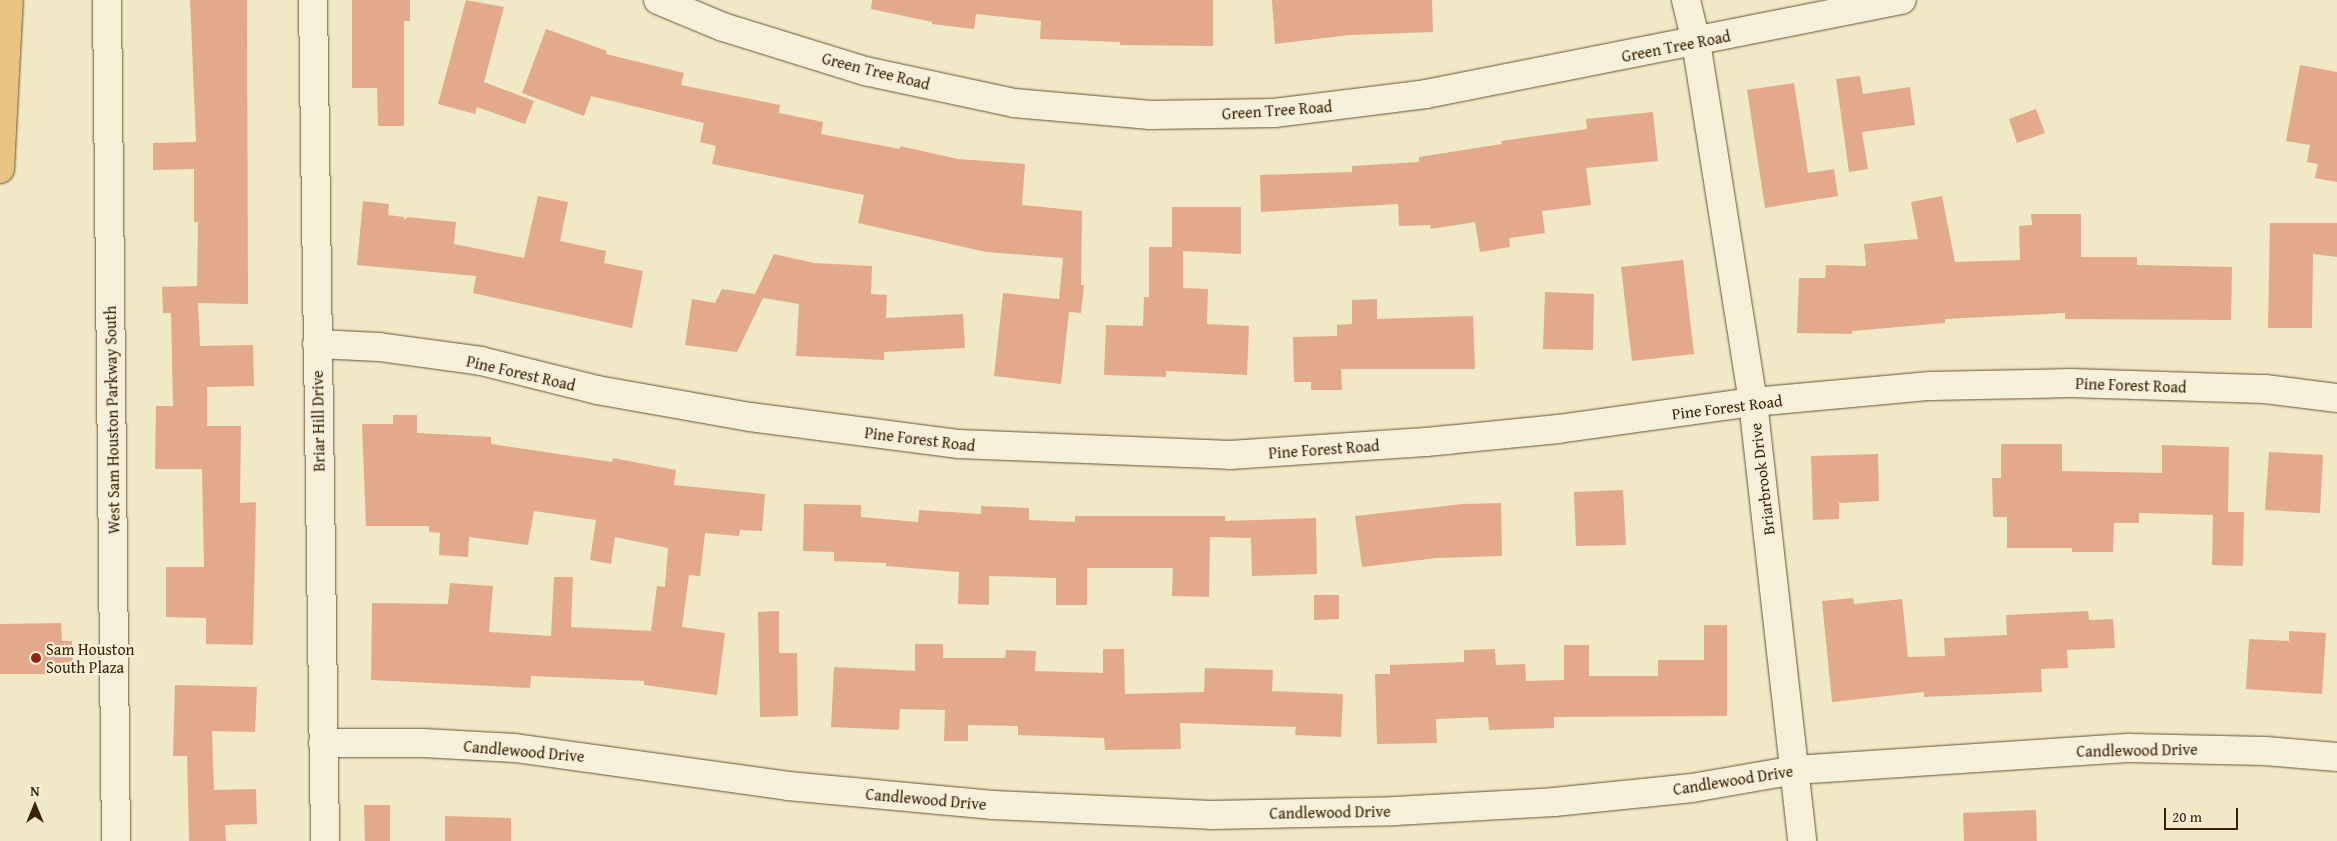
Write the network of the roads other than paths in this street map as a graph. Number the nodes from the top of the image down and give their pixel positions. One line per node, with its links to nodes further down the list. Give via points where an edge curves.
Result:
1 (9, 0): 8 (highway)
2 (107, 0): 15 (street, West Sam Houston Parkway South)
3 (313, 0): 9 (street, Briar Hill Drive)
4 (658, 0): 7 (street, Green Tree Road, via 723,27 865,72 1014,103 1150,115 1274,113 1426,94)
5 (1686, 0): 7 (street, Briarbrook Drive)
6 (1902, 0): 7 (street, Green Tree Road)
7 (1696, 42): 11 (street, Briarbrook Drive)
8 (0, 169)
9 (317, 344): 11 (street, Pine Forest Road, via 379,347 481,362 597,390 750,418 1004,448 1230,455 1539,431); 12 (street, Briar Hill Drive)
10 (2337, 398): 11 (street, Pine Forest Road, via 2266,389 2070,383 1930,386)
11 (1753, 402): 14 (street, Briarbrook Drive)
12 (323, 743): 14 (street, Candlewood Drive, via 423,743 515,748 788,786 993,805 1211,815 1554,802 1692,788); 16 (street, Briar Hill Drive)
13 (2337, 757): 14 (street, Candlewood Drive, via 2265,751 2130,748)
14 (1796, 770): 17 (street, Briarbrook Drive)
15 (116, 841)
16 (324, 841)
17 (1802, 841)

